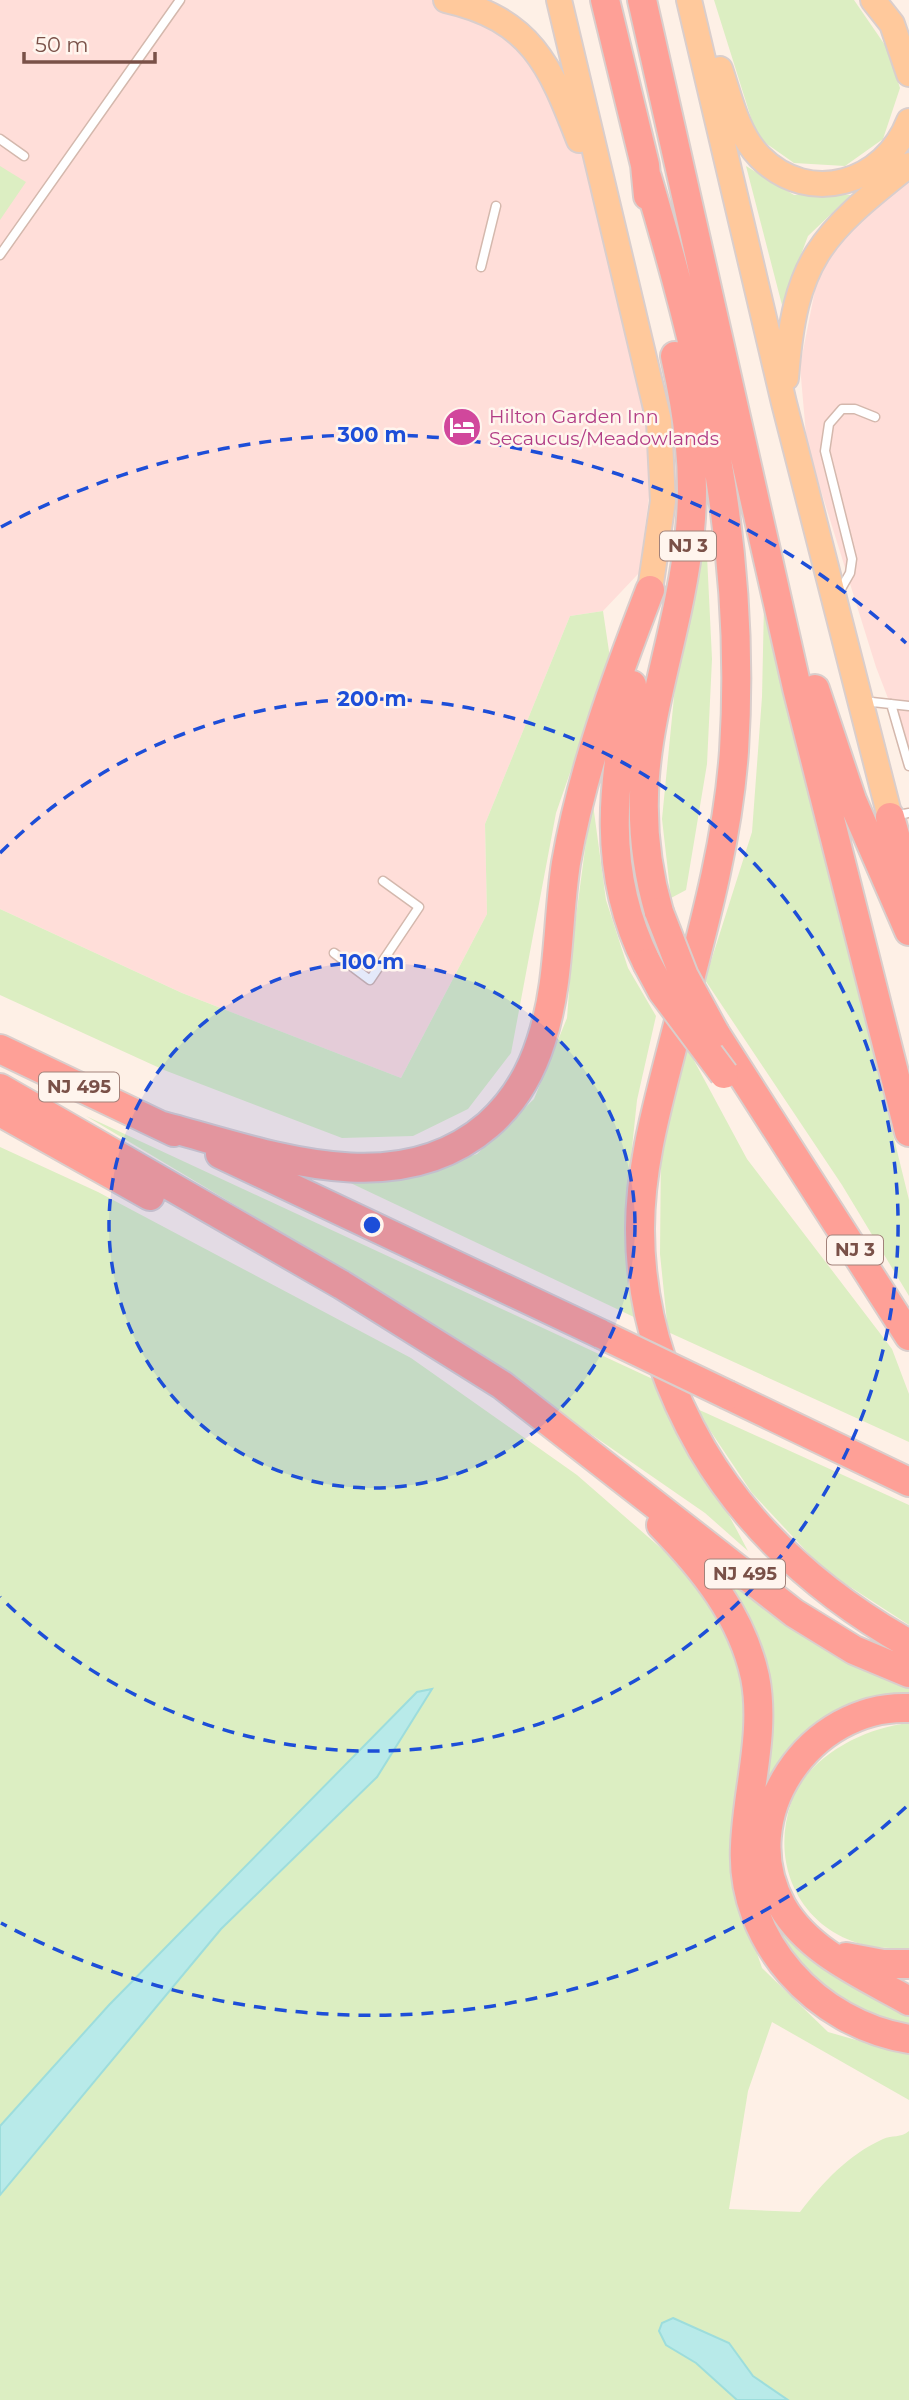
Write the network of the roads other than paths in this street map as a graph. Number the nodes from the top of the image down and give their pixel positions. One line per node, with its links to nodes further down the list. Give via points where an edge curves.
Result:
1 (180, 0): 17 (lane)
2 (446, 0): 15 (main road, via 490,14 532,44 558,86)
3 (559, 0): 15 (main road, NJ 3)
4 (605, 0): 14 (highway, NJ 3)
5 (642, 0): 23 (highway)
6 (689, 0): 19 (main road)
7 (697, 0): 10 (main road, via 740,126 759,157 773,168 813,183 853,180 880,164 901,142)
8 (873, 0): 9 (main road, via 892,24)
9 (909, 74)
10 (909, 121)
11 (0, 139): 12 (lane)
12 (24, 156)
13 (909, 165): 19 (main road, via 840,222 808,268 792,322)
14 (647, 177): 39 (highway, NJ 3, bridge, via 655,273 685,400 692,458 688,545 644,766 645,846 659,912 684,976); 44 (highway, via 674,267 714,436 731,549 737,645 734,754 721,850 656,1111 644,1178 640,1241 646,1305 681,1410 738,1503 811,1578)
15 (606, 196): 21 (main road, NJ 3, via 659,421 663,501)
16 (496, 206): 18 (lane)
17 (0, 255)
18 (481, 267)
19 (784, 403): 22 (main road)
20 (875, 417): 22 (lane, via 842,410 829,424 825,451 852,559 850,573)
21 (650, 590): 37 (highway, via 626,651 578,808 542,1039 518,1092 494,1120 448,1152 364,1169 286,1158); 39 (highway, NJ 3, bridge, via 618,749 613,801 618,868 632,930 662,991)
22 (834, 599): 24 (main road)
23 (782, 621): 32 (highway, via 807,660 852,800); 38 (highway)
24 (860, 701): 25 (lane); 29 (main road)
25 (891, 704): 26 (lane); 27 (lane)
26 (909, 706)
27 (907, 750): 28 (lane)
28 (909, 766)
29 (900, 815): 31 (highway)
30 (383, 881): 33 (lane, via 419,908 370,980)
31 (909, 886)
32 (909, 931)
33 (334, 953)
34 (0, 1049): 37 (highway, NJ 495)
35 (0, 1088): 41 (highway, via 342,1285)
36 (0, 1112): 41 (highway, via 334,1299)
37 (159, 1125): 43 (highway, NJ 495, bridge)
38 (909, 1132)
39 (799, 1165): 40 (highway, NJ 3)
40 (909, 1336)
41 (448, 1353): 42 (highway, NJ 495, via 502,1385)
42 (593, 1455): 45 (highway, NJ 495, via 794,1613 854,1650); 50 (highway, via 680,1544 716,1589 748,1653 759,1717 745,1871 764,1934 788,1971 825,2006 861,2025)
43 (904, 1479)
44 (909, 1644)
45 (909, 1673)
46 (909, 1708): 47 (highway, via 858,1716 821,1738 789,1772 772,1804 766,1839 775,1890 795,1923)
47 (827, 1951): 48 (highway, via 865,1962); 49 (highway)
48 (909, 1964)
49 (909, 2001)
50 (909, 2039)

